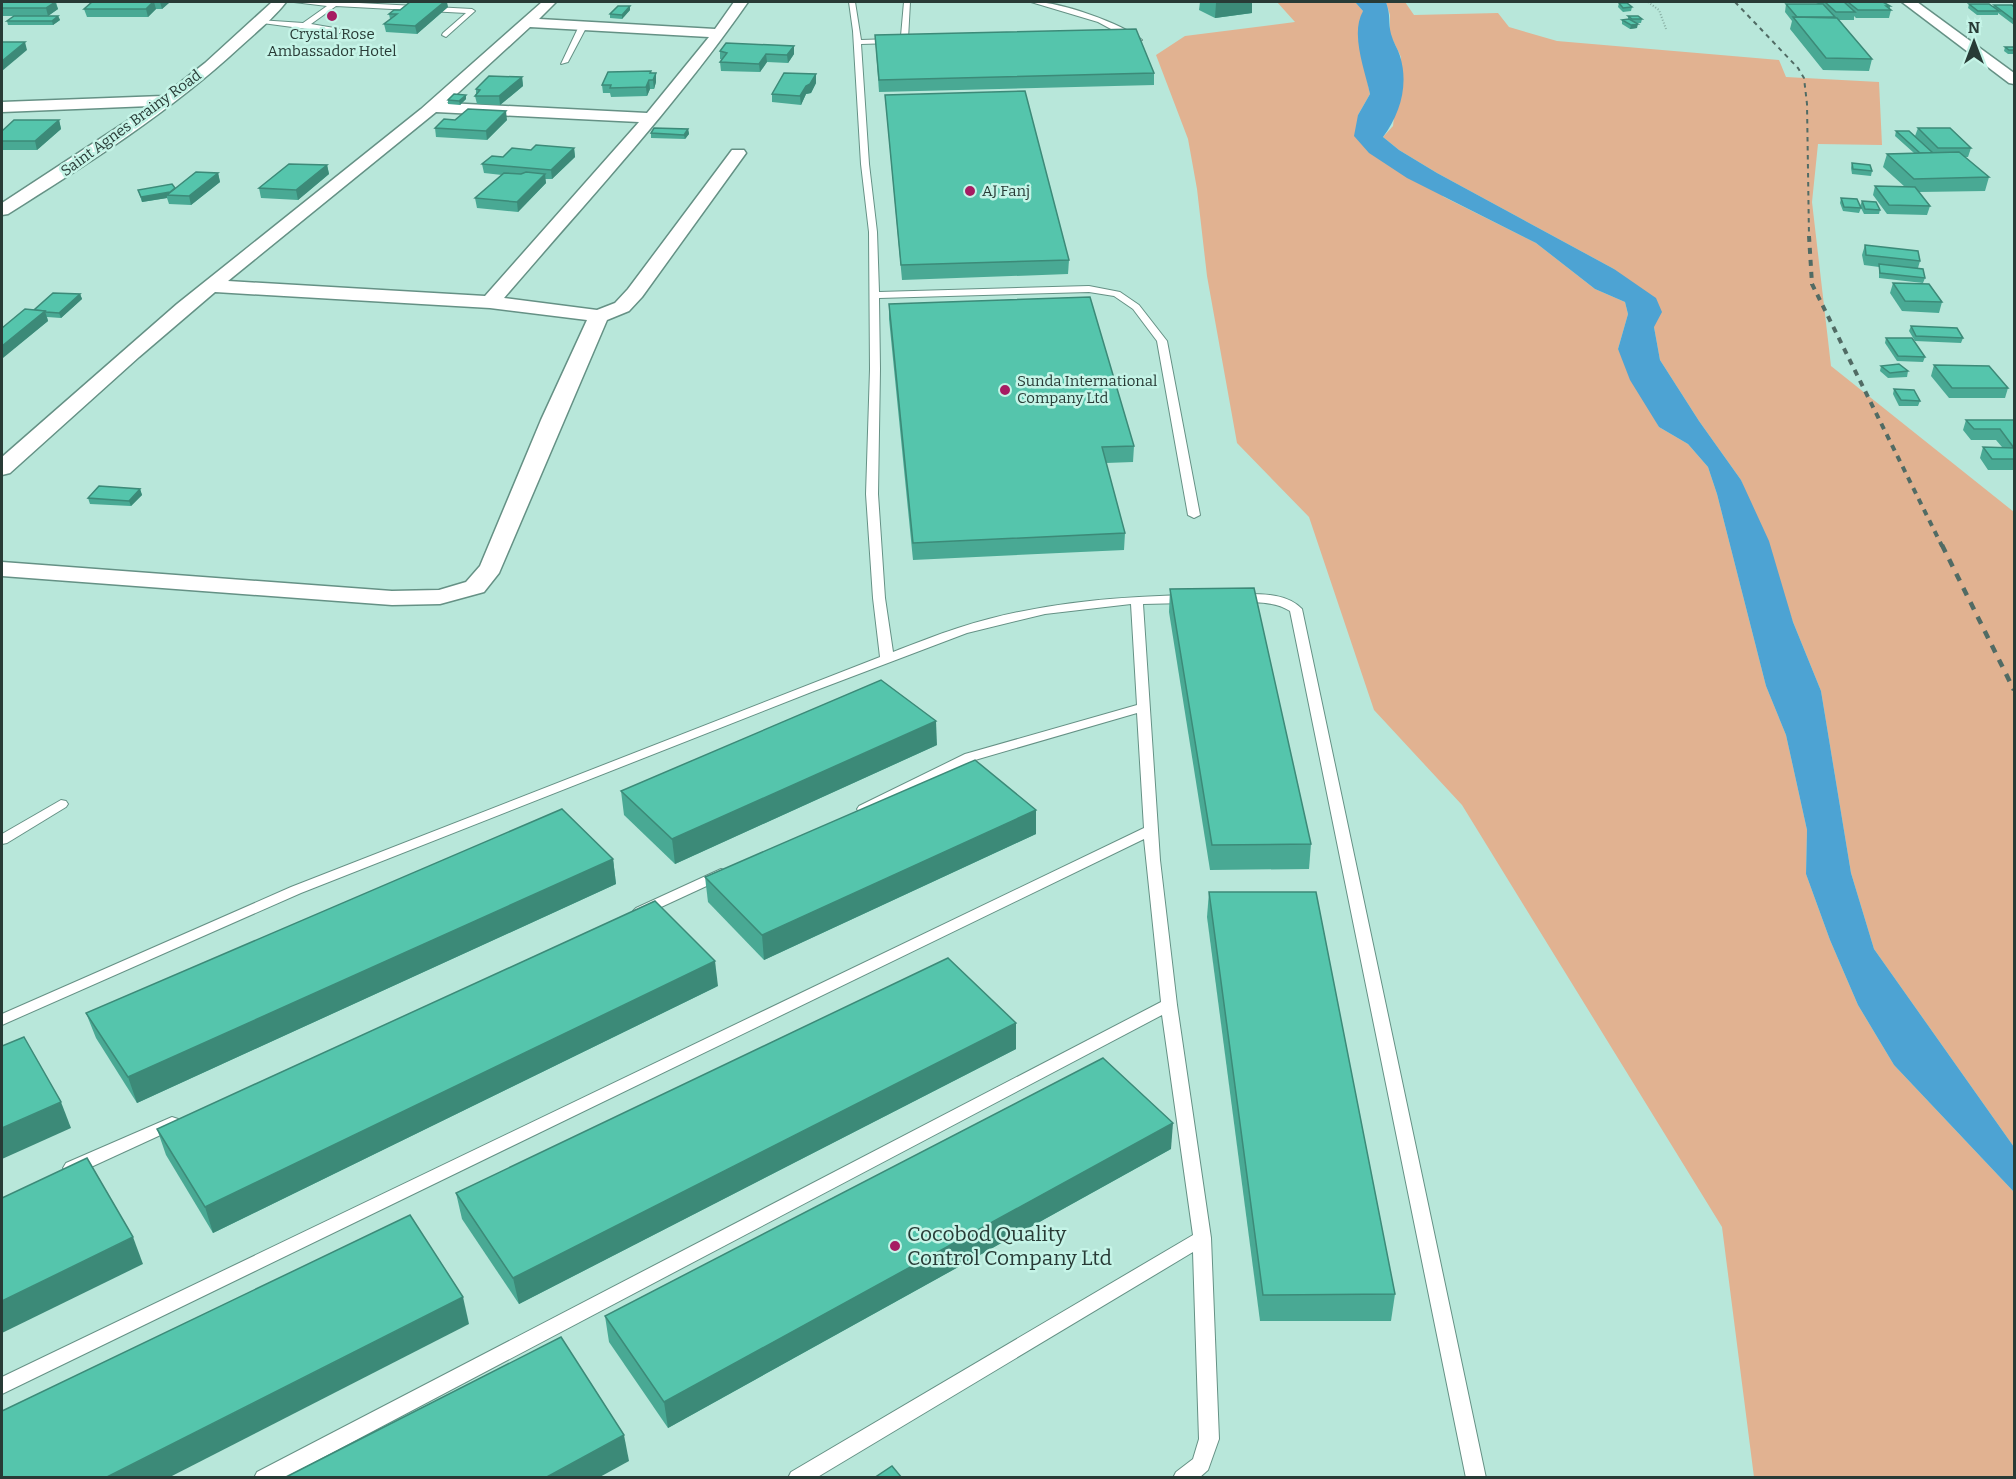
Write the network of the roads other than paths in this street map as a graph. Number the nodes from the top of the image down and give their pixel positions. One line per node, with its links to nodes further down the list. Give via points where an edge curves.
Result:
1 (279, 2): 10 (street, Saint Agnes Brainy Road)
2 (297, 2): 3 (lane)
3 (337, 2): 12 (lane); 16 (lane, via 472,11)
4 (549, 2): 11 (street)
5 (741, 2): 15 (street)
6 (852, 2): 17 (lane)
7 (907, 2): 17 (lane, via 905,37)
8 (1034, 2): 18 (lane, via 1099,19)
9 (1909, 2): 20 (street)
10 (259, 22): 12 (lane); 21 (street, Saint Agnes Brainy Road)
11 (527, 23): 13 (street); 22 (street)
12 (305, 25): 14 (lane)
13 (583, 26): 15 (street); 19 (lane)
14 (337, 31)
15 (717, 33): 24 (street)
16 (446, 35)
17 (858, 42): 28 (lane)
18 (1141, 43)
19 (564, 62)
20 (2014, 80)
21 (167, 101): 23 (street); 26 (street, Saint Agnes Brainy Road)
22 (432, 106): 24 (street); 27 (street)
23 (2, 107)
24 (651, 118): 29 (street)
25 (738, 153): 30 (street, via 635,293 622,307)
26 (2, 210)
27 (212, 286): 29 (street); 31 (street)
28 (874, 295): 32 (lane, via 1089,289 1117,294 1126,300 1162,341); 37 (lane, via 872,494)
29 (490, 302): 30 (street)
30 (599, 316): 33 (street, via 490,568 475,587 440,597 392,598)
31 (2, 468)
32 (1194, 515)
33 (2, 569)
34 (1220, 598): 54 (lane, via 1267,597 1296,609)
35 (1196, 599): 36 (lane)
36 (1137, 600): 37 (lane, via 1045,610 963,630); 38 (lane)
37 (887, 658): 46 (lane, via 296,890)
38 (1143, 707): 40 (lane, via 970,757); 41 (lane)
39 (62, 804): 42 (lane)
40 (852, 815)
41 (1151, 830): 45 (lane); 50 (lane)
42 (2, 840)
43 (732, 869): 44 (lane)
44 (623, 919)
45 (1169, 1005): 49 (lane); 51 (lane)
46 (2, 1020)
47 (187, 1116): 48 (lane)
48 (56, 1175)
49 (1202, 1238): 52 (lane); 53 (lane, via 1209,1439 1202,1464)
50 (2, 1386)
51 (264, 1478)
52 (798, 1478)
53 (1183, 1478)
54 (1476, 1478)

